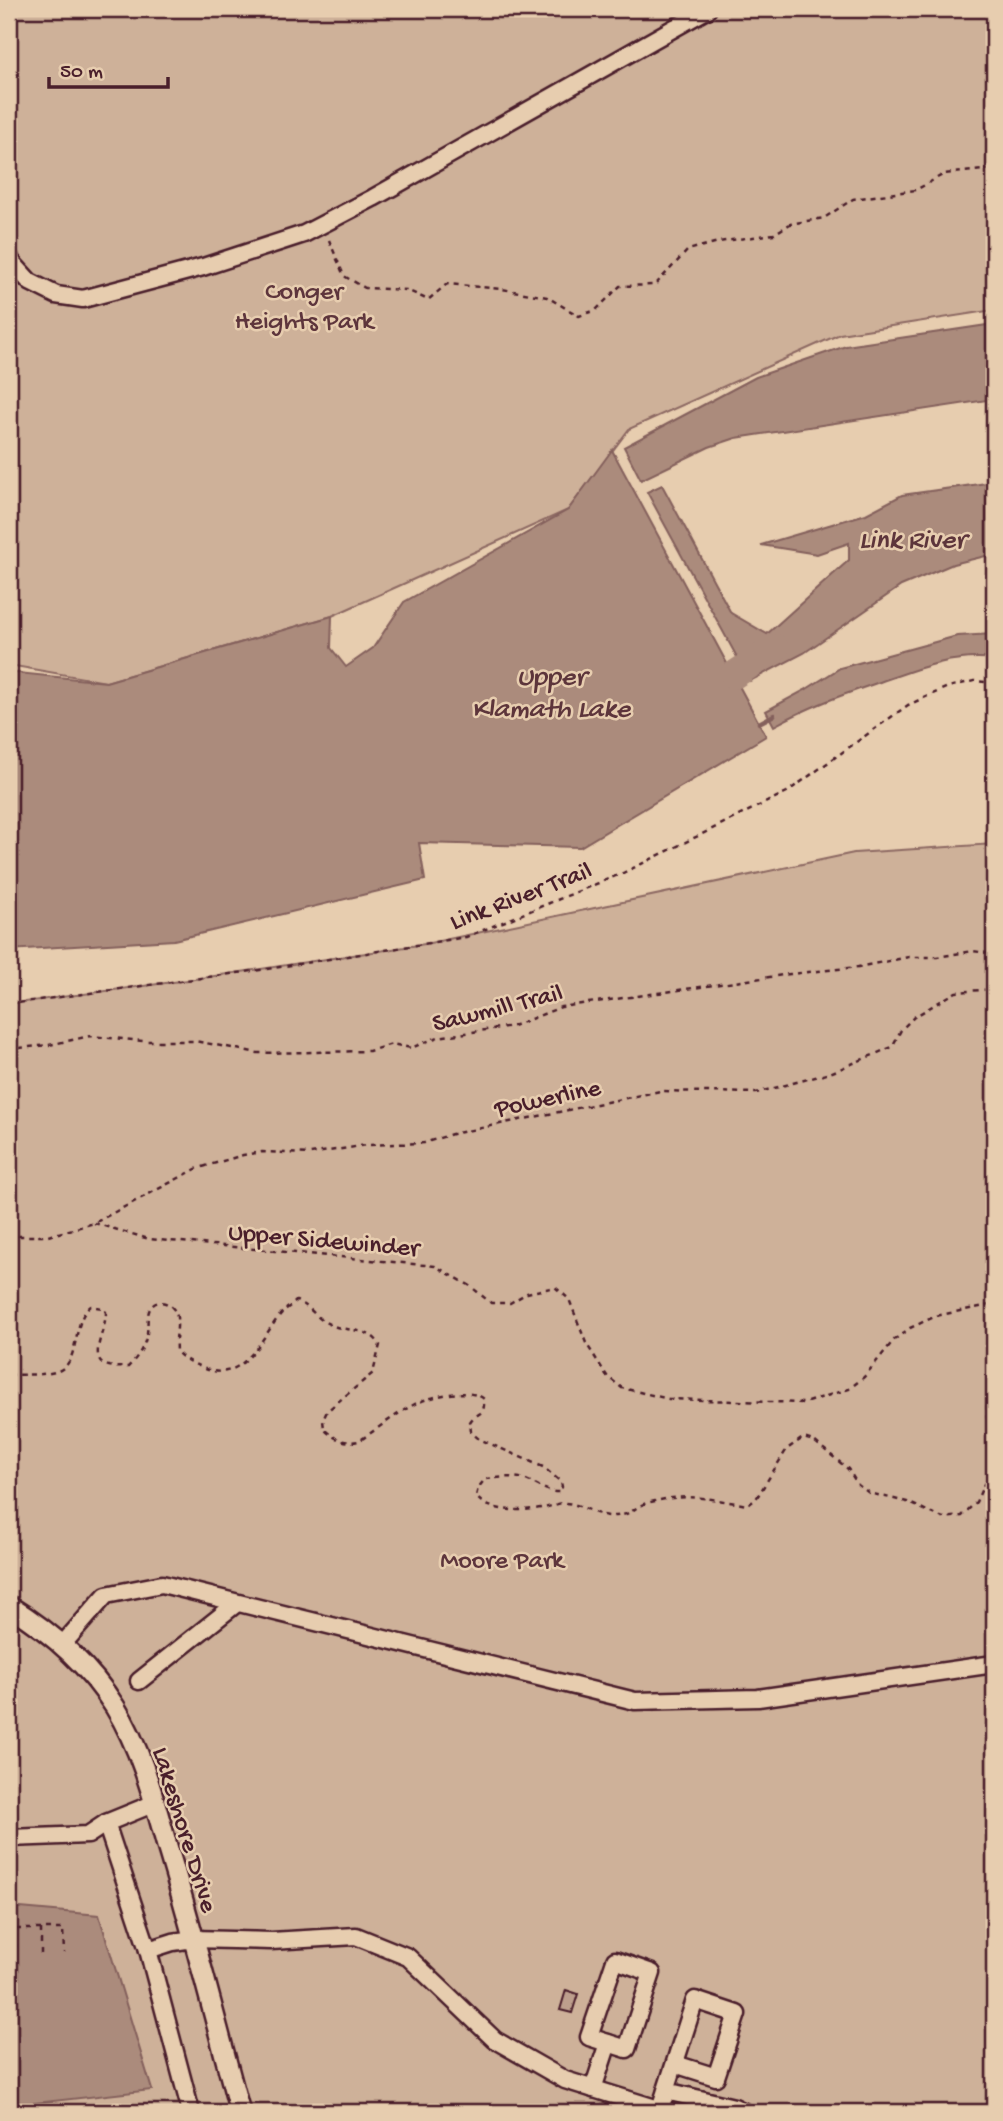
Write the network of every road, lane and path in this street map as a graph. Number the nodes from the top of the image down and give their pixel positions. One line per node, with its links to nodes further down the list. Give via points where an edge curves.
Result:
1 (708, 9): 3 (street)
2 (994, 169): 3 (path, via 944,174 916,190 853,199 824,218 790,224 774,234 688,250 655,285 620,286 596,310 579,316 547,298 502,289 447,284 428,300 407,290 365,288 344,276)
3 (326, 222): 4 (street, via 203,267 82,299 56,295 30,282)
4 (9, 256)
5 (994, 683): 8 (path, Link River Trail, via 974,681 948,687 908,705 787,792 623,873 466,937)
6 (994, 954): 9 (path, Sawmill Trail, via 973,951 909,957 561,1007 513,1026 438,1037 411,1048 392,1044 369,1051 258,1053 195,1041 90,1036)
7 (994, 989): 10 (path, Powerline, via 956,992 914,1017 892,1047 830,1073 756,1093 660,1091 425,1143 243,1155 196,1169)
8 (9, 1004)
9 (9, 1049)
10 (94, 1223): 11 (path, Powerline, via 48,1236); 12 (path, Upper Sidewinder, via 149,1239 435,1266 491,1303 510,1303 527,1293 555,1287 569,1299 586,1343 607,1376 622,1388 669,1399 804,1403 849,1389 909,1328 936,1316)
11 (9, 1232)
12 (994, 1304)
13 (9, 1375): 16 (path, via 57,1372 65,1367 82,1313 91,1306 106,1312 97,1342 101,1360 108,1366 128,1367 146,1337 149,1311 160,1302 174,1309 176,1351 183,1359 209,1371 229,1371 254,1355 281,1314 296,1301 306,1304 327,1324 375,1336 380,1345 373,1373 327,1411 324,1430 331,1436 349,1443 359,1441 417,1404 466,1391 477,1393 484,1399 484,1409 472,1417 471,1432 543,1467 561,1482 559,1492 553,1493 518,1477 485,1479 476,1496 492,1507 542,1508 562,1503 609,1517 628,1515 644,1503 682,1497 748,1504 756,1499 788,1449 803,1438 814,1441 848,1469 869,1493 907,1502 943,1518 962,1516)
14 (994, 1398): 15 (path, via 987,1405 986,1418)
15 (994, 1424)
16 (994, 1471)
17 (237, 1603): 19 (street, via 162,1584 106,1595); 20 (street, via 635,1700 758,1698); 21 (street)
18 (9, 1606): 19 (main road, Lakeshore Drive)
19 (63, 1644): 22 (main road, Lakeshore Drive, via 116,1709)
20 (994, 1664)
21 (139, 1681)
22 (155, 1803): 23 (street); 28 (main road, Lakeshore Drive)
23 (106, 1823): 24 (street, via 88,1835); 30 (street)
24 (9, 1838)
25 (9, 1850): 26 (path, via 13,1854)
26 (16, 1929): 27 (path); 29 (path)
27 (41, 1929): 31 (path, via 63,1929); 32 (path)
28 (193, 1939): 30 (street); 35 (street, via 356,1936 408,1957 495,2040 565,2080); 39 (main road, Lakeshore Drive)
29 (16, 1948)
30 (148, 1950): 38 (street)
31 (64, 1953)
32 (41, 1954)
33 (608, 2043): 33 (street, via 589,2037 615,1960 652,1973 627,2049); 35 (street)
34 (675, 2064): 34 (street, via 695,2000 737,2014 716,2077); 36 (street)
35 (593, 2089): 37 (street)
36 (666, 2091): 37 (street); 40 (street)
37 (664, 2111)
38 (191, 2112)
39 (240, 2112)
40 (744, 2112)

